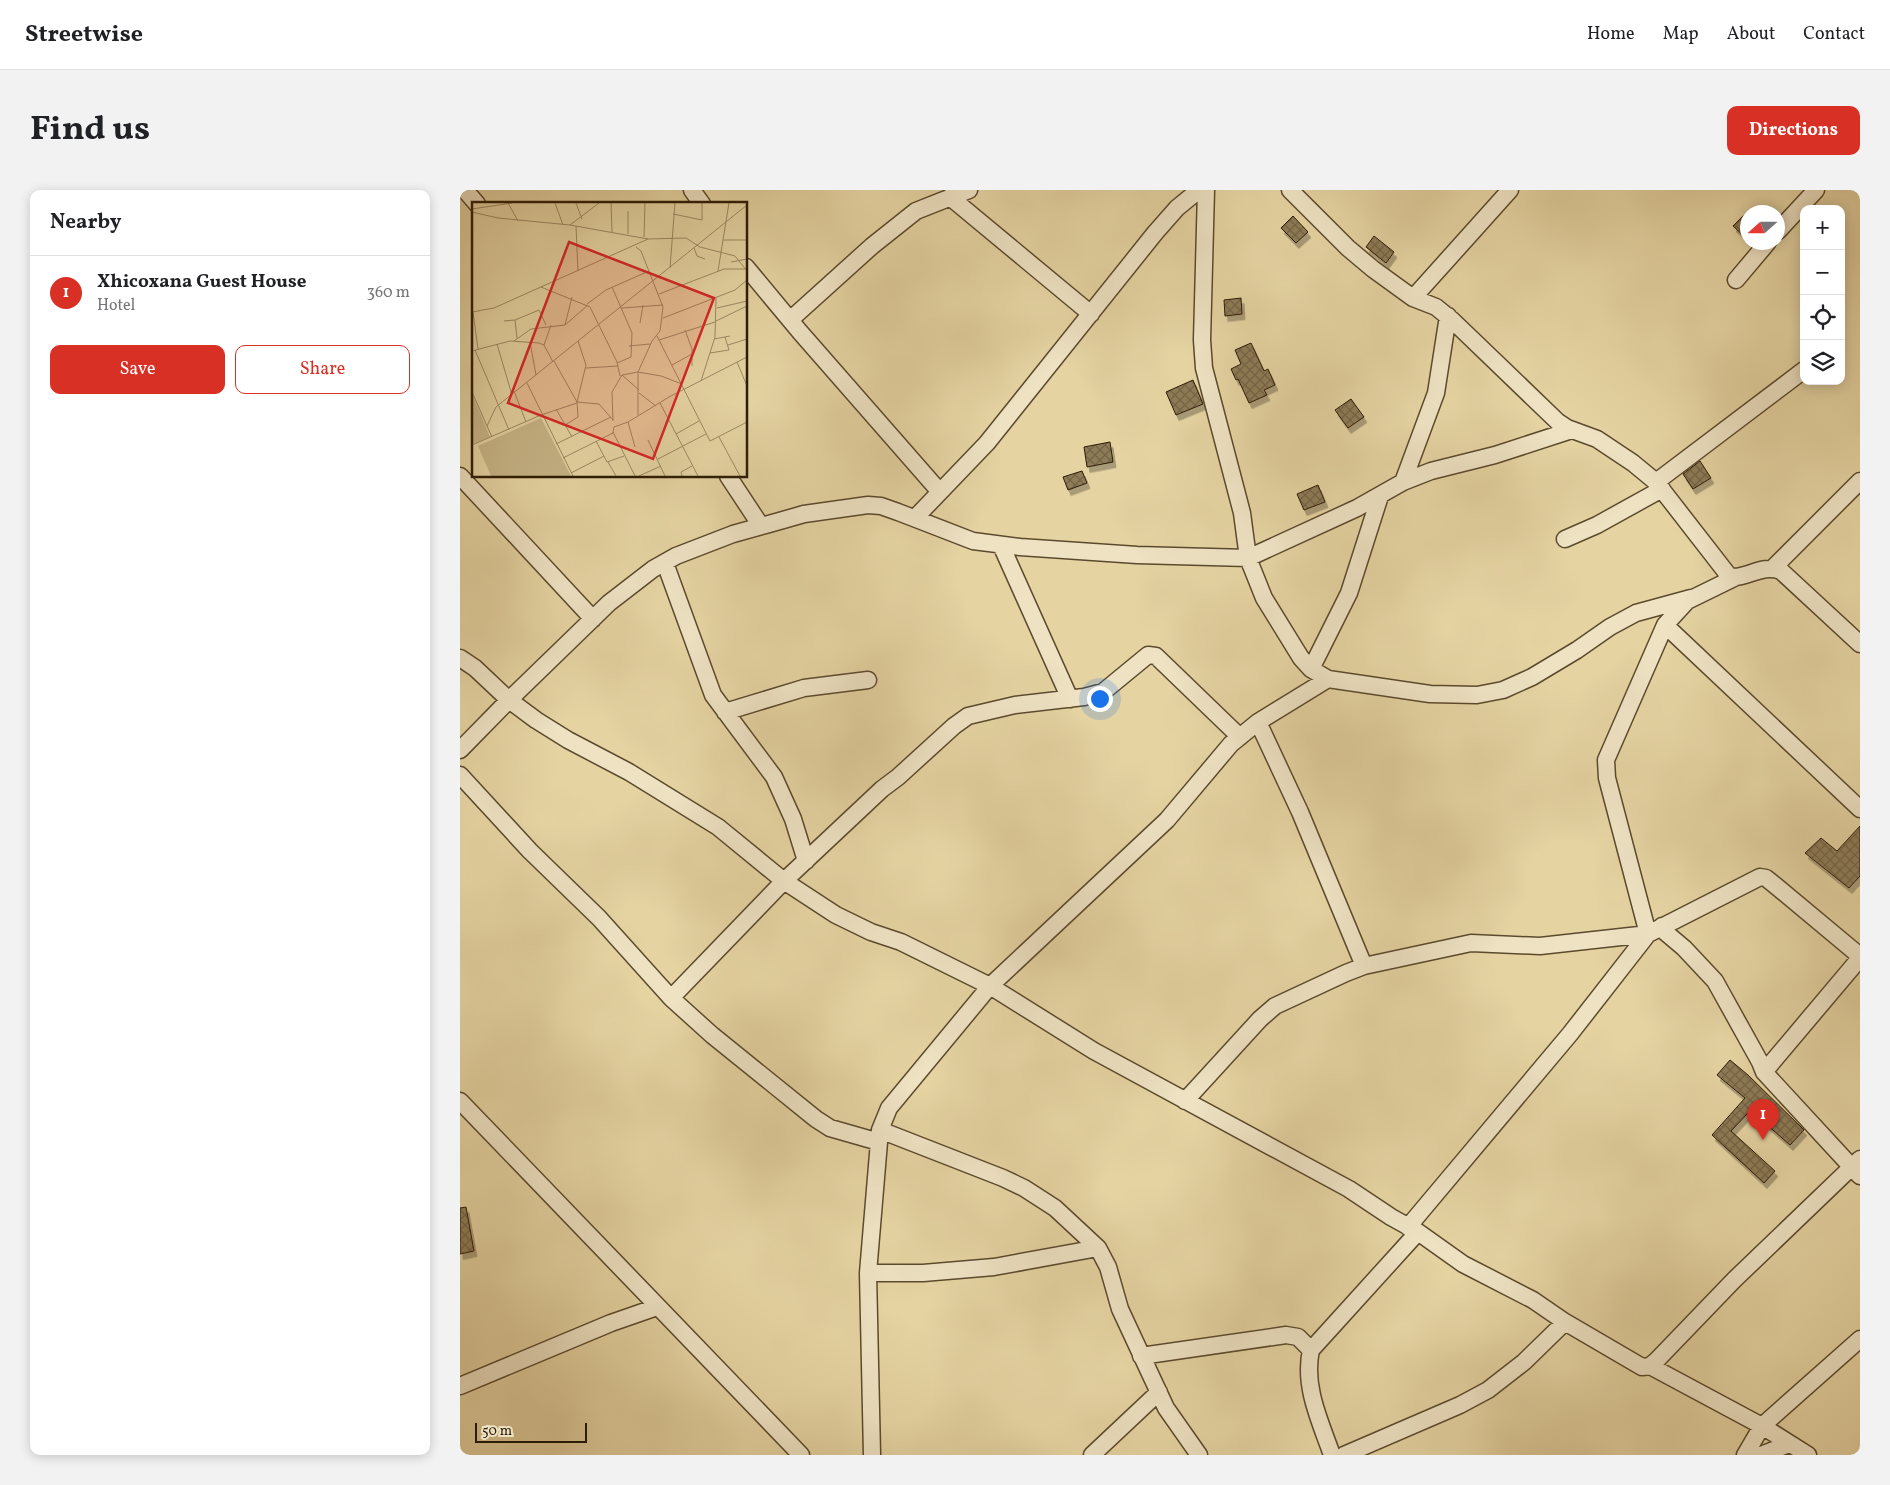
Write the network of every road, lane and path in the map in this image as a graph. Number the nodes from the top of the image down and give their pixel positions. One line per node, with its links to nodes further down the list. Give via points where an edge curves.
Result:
1 (465, 190): 10 (street)
2 (692, 190): 11 (street)
3 (969, 190): 9 (street)
4 (1199, 190): 17 (street, via 1177,208)
5 (1206, 190): 33 (street, via 1204,368 1242,513)
6 (1290, 190): 16 (street, via 1348,248)
7 (1510, 190): 16 (street)
8 (1816, 190): 12 (street)
9 (950, 197): 17 (street); 19 (street, via 916,211)
10 (475, 202)
11 (701, 202)
12 (1785, 223)
13 (1761, 250): 15 (street)
14 (748, 269): 19 (street)
15 (1736, 280)
16 (1413, 298): 18 (street, via 1436,307)
17 (1091, 314): 27 (street, via 987,443)
18 (1448, 316): 21 (street, via 1558,422); 25 (street, via 1436,393)
19 (790, 320): 27 (street)
20 (1800, 373): 26 (street)
21 (1572, 430): 25 (street, via 1495,455 1431,470); 26 (street, via 1597,439 1633,463)
22 (460, 476): 38 (street)
23 (729, 478): 30 (street)
24 (1860, 481): 35 (street)
25 (1403, 482): 28 (street)
26 (1659, 486): 31 (street, via 1597,525); 36 (street, via 1724,572)
27 (940, 492): 29 (street)
28 (1380, 496): 33 (street); 42 (street, via 1349,593)
29 (915, 518): 30 (street, via 881,506 868,505 804,514); 32 (street, via 973,541)
30 (761, 526): 34 (street)
31 (1565, 540)
32 (1001, 545): 33 (street, via 1137,555); 45 (street)
33 (1248, 558): 42 (street, via 1264,598)
34 (665, 562): 38 (street, via 609,603); 47 (street, via 709,687)
35 (1773, 568): 36 (street); 40 (street, via 1781,571)
36 (1734, 578): 37 (street)
37 (1691, 598): 39 (street); 43 (street, via 1636,613 1532,677 1503,690 1477,695 1430,694)
38 (593, 619): 46 (street)
39 (1665, 626): 52 (street); 55 (street, via 1606,760 1607,778)
40 (1860, 644)
41 (460, 658): 46 (street)
42 (1311, 669): 43 (street)
43 (1328, 679): 48 (street)
44 (868, 680): 47 (street, via 804,688)
45 (1070, 699): 49 (street, via 1103,692 1148,655 1156,656); 53 (street, via 968,716 882,789)
46 (509, 700): 50 (street); 54 (street, via 568,740 629,772 718,828)
47 (725, 712): 53 (street, via 774,777 793,819)
48 (1258, 722): 49 (street); 57 (street, via 1300,812)
49 (1240, 737): 58 (street, via 1167,820)
50 (460, 750)
51 (460, 775): 59 (street)
52 (1860, 809)
53 (806, 860): 54 (street)
54 (784, 880): 58 (street, via 836,915 901,942); 59 (street)
55 (1655, 930): 56 (street, via 1755,879 1766,878); 57 (street, via 1540,946 1471,943); 60 (street, via 1715,981); 65 (street)
56 (1860, 957): 60 (street)
57 (1364, 966): 62 (street, via 1275,1006)
58 (990, 986): 62 (street, via 1094,1051); 63 (street, via 889,1108)
59 (671, 998): 63 (street, via 816,1119 830,1128)
60 (1764, 1072): 64 (street)
61 (460, 1101): 68 (street)
62 (1185, 1101): 65 (street, via 1349,1189)
63 (879, 1136): 66 (street, via 1024,1188 1055,1208); 67 (street)
64 (1857, 1168): 73 (street, via 1734,1280)
65 (1413, 1230): 69 (street, via 1463,1264 1533,1300); 71 (street)
66 (1098, 1248): 67 (street, via 994,1267 923,1273); 72 (street, via 1108,1267 1120,1309)
67 (868, 1273): 78 (street)
68 (657, 1307): 74 (street); 79 (street)
69 (1565, 1322): 73 (street, via 1642,1367); 83 (street, via 1524,1362 1488,1390)
70 (1860, 1339): 76 (street)
71 (1311, 1350): 72 (street, via 1298,1337 1286,1335); 82 (street, via 1311,1393)
72 (1142, 1356): 75 (street)
73 (1650, 1366): 76 (street)
74 (460, 1386)
75 (1159, 1392): 80 (street); 81 (street, via 1166,1408)
76 (1762, 1426): 77 (street); 84 (street)
77 (1790, 1444): 85 (street); 86 (street)
78 (871, 1454)
79 (801, 1455)
80 (1092, 1455)
81 (1199, 1455)
82 (1332, 1455)
83 (1344, 1455)
84 (1745, 1455)
85 (1761, 1455)
86 (1808, 1455)

